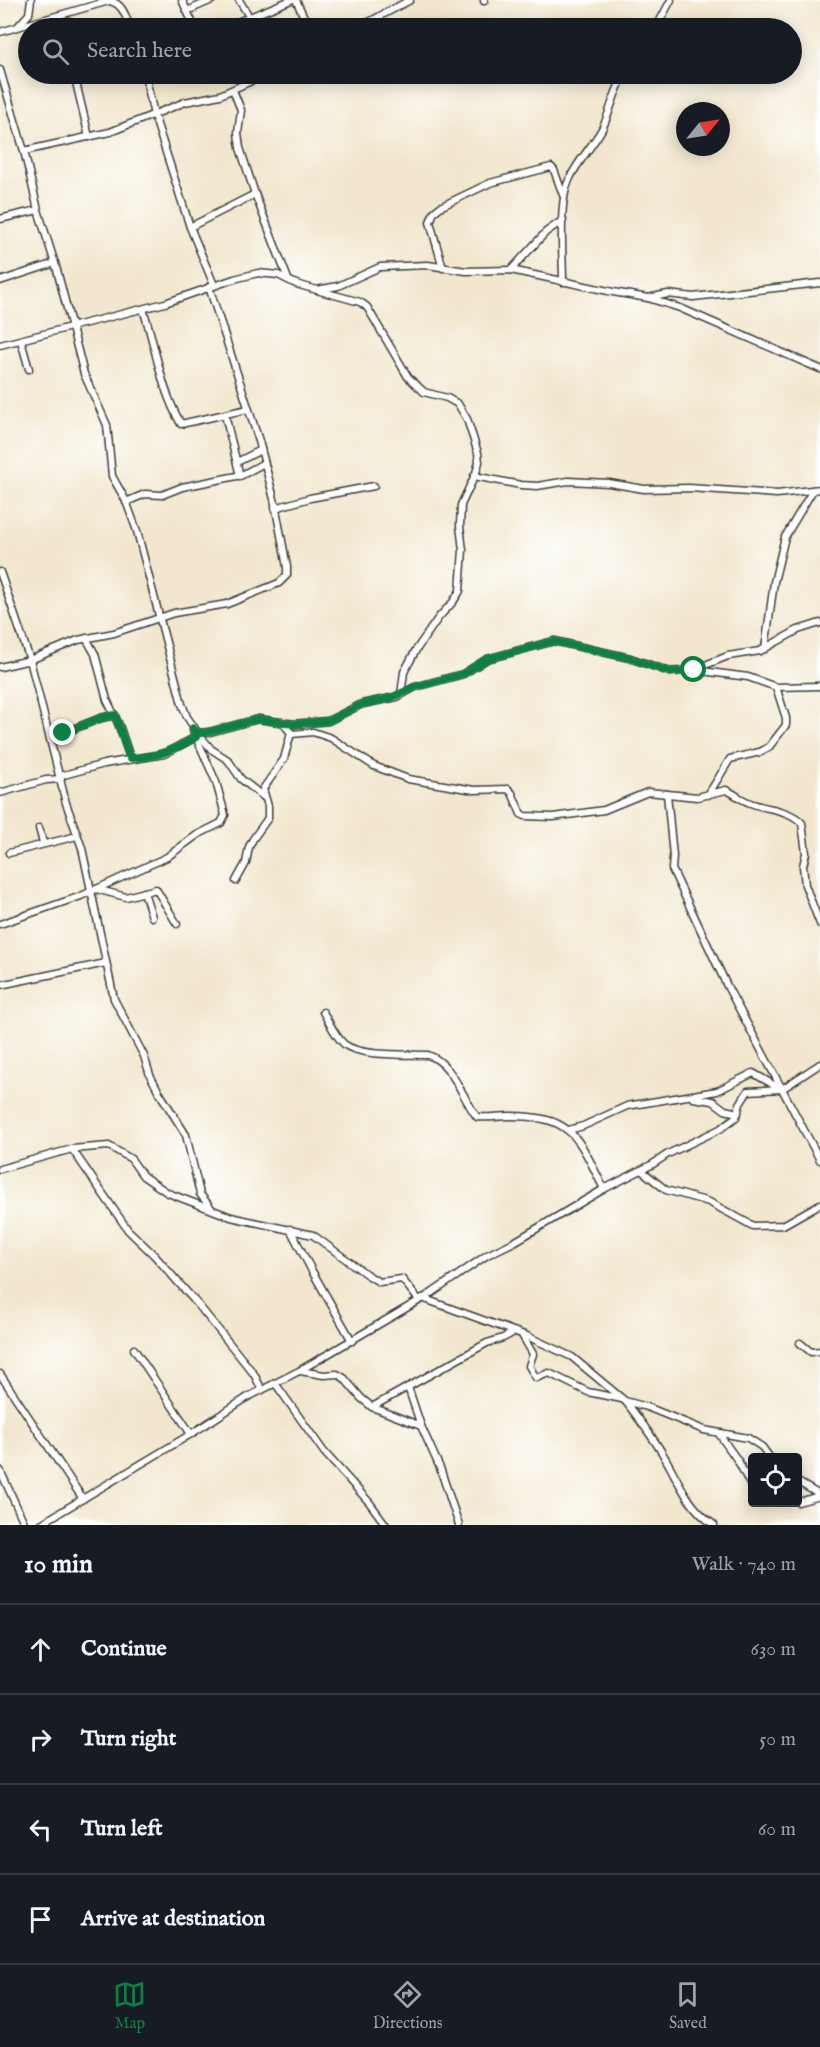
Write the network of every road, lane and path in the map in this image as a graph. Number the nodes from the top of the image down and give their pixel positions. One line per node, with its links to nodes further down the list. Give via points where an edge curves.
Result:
1 (31, 0): 12 (street)
2 (182, 0): 10 (street)
3 (212, 0): 10 (street)
4 (239, 0): 16 (street)
5 (291, 0): 17 (street)
6 (296, 0): 18 (street)
7 (410, 0): 19 (street)
8 (671, 0): 20 (street)
9 (118, 1): 11 (street); 14 (street)
10 (187, 11): 15 (street)
11 (56, 17): 13 (street)
12 (25, 18)
13 (52, 18)
14 (125, 18)
15 (190, 18)
16 (247, 18)
17 (249, 18)
18 (304, 18)
19 (377, 18)
20 (661, 18)
21 (16, 27): 22 (street)
22 (0, 32)
23 (0, 70): 31 (street)
24 (76, 84): 30 (street)
25 (147, 84): 29 (street)
26 (246, 84): 28 (street)
27 (618, 84): 33 (street, via 601,130 569,180)
28 (233, 90): 29 (street, via 185,102); 32 (street, via 241,110 238,141)
29 (154, 115): 30 (street); 37 (street)
30 (89, 137): 31 (street)
31 (24, 151): 34 (street)
32 (255, 194): 37 (street); 41 (street)
33 (564, 199): 36 (street); 39 (street, via 551,167 490,183 440,207 430,222)
34 (38, 210): 35 (street); 38 (street)
35 (0, 219)
36 (563, 220): 40 (street, via 546,232); 43 (street)
37 (190, 227): 45 (street)
38 (55, 263): 42 (street); 49 (street)
39 (443, 268): 40 (street); 46 (street, via 380,267 338,286)
40 (511, 270): 43 (street)
41 (288, 279): 45 (street, via 258,273); 46 (street)
42 (0, 281)
43 (563, 282): 47 (street)
44 (820, 283): 47 (street)
45 (212, 286): 48 (street); 54 (street)
46 (317, 290): 60 (street, via 367,307 408,377 424,392 458,404 478,453)
47 (648, 298): 53 (street)
48 (143, 309): 49 (street); 55 (street, via 163,383 181,424)
49 (72, 326): 50 (street); 63 (street, via 84,374 107,425 112,476)
50 (21, 341): 51 (street); 52 (street)
51 (0, 345)
52 (29, 369)
53 (820, 369)
54 (248, 409): 55 (street); 56 (street)
55 (225, 415): 57 (street)
56 (261, 450): 57 (street); 58 (street)
57 (237, 462): 59 (street)
58 (264, 463): 59 (street); 64 (street)
59 (240, 476): 63 (street, via 182,487 162,495 145,494)
60 (474, 476): 62 (street, via 537,486 568,481 644,489 777,494); 75 (street, via 461,505 460,591 416,650 404,672)
61 (374, 486): 64 (street)
62 (817, 489): 69 (street, via 785,537)
63 (126, 502): 66 (street)
64 (275, 508): 66 (street, via 287,567 284,580 227,604)
65 (0, 572): 70 (street)
66 (160, 618): 68 (street); 79 (street, via 182,704)
67 (820, 623): 69 (street, via 798,630)
68 (86, 638): 70 (street); 76 (street)
69 (765, 649): 72 (street, via 728,656)
70 (30, 660): 71 (street); 78 (street)
71 (0, 667)
72 (694, 670): 74 (street, via 748,677); 75 (street, via 670,672 630,658 554,641 487,659 463,674 415,687)
73 (820, 686): 74 (street)
74 (776, 687): 85 (street, via 786,725 769,747 730,759)
75 (401, 695): 77 (street, via 362,704 328,721)
76 (115, 715): 78 (street, via 63,733); 81 (street)
77 (282, 722): 79 (street, via 258,719); 80 (street)
78 (49, 731): 82 (street)
79 (196, 732): 81 (street, via 164,754); 86 (street, via 208,747 232,764 241,780); 92 (street, via 216,782 224,819 167,857)
80 (291, 734): 84 (street, via 313,732 331,738 374,766 408,779 474,790 507,789 525,816 553,817 604,810 648,792); 86 (street, via 280,766 264,786)
81 (130, 758): 82 (street)
82 (60, 778): 83 (street); 88 (street)
83 (0, 793)
84 (667, 794): 85 (street); 102 (street, via 672,869 728,988)
85 (708, 795): 97 (street, via 730,791 750,803 800,821 804,827 805,885)
86 (266, 799): 91 (street, via 268,818 253,839)
87 (39, 828): 89 (street)
88 (77, 836): 89 (street); 92 (street)
89 (43, 843): 90 (street)
90 (9, 853)
91 (236, 881)
92 (93, 890): 93 (street, via 126,897); 95 (street); 98 (street)
93 (144, 892): 94 (street); 96 (street, via 157,891)
94 (152, 917)
95 (0, 924)
96 (177, 924)
97 (820, 924)
98 (106, 963): 99 (street); 112 (street, via 114,999 155,1083 186,1135 200,1194)
99 (0, 985)
100 (323, 1012): 105 (street, via 339,1038 350,1047 434,1058 448,1071 477,1117 526,1118 560,1124)
101 (820, 1064): 102 (street)
102 (782, 1089): 103 (street, via 753,1073 717,1091); 104 (street, via 748,1091); 107 (street)
103 (690, 1096): 104 (street); 105 (street, via 627,1106)
104 (738, 1113): 109 (street, via 720,1130)
105 (569, 1130): 110 (street)
106 (72, 1149): 108 (street); 112 (street, via 118,1149 143,1176 168,1193); 125 (street, via 128,1230 200,1307 254,1374)
107 (820, 1160)
108 (0, 1169)
109 (641, 1170): 110 (street); 111 (street, via 666,1190 709,1202 753,1226 783,1225)
110 (604, 1189): 114 (street, via 487,1255)
111 (820, 1204)
112 (211, 1208): 113 (street, via 231,1217)
113 (290, 1229): 114 (street, via 312,1235 380,1282 402,1279); 117 (street)
114 (420, 1299): 115 (street); 117 (street)
115 (514, 1332): 116 (street); 124 (street, via 490,1341)
116 (522, 1334): 126 (street, via 573,1357); 126 (street, via 533,1354 529,1366 536,1378 549,1373 588,1392)
117 (352, 1341): 121 (street)
118 (800, 1343): 120 (street, via 811,1352)
119 (134, 1348): 129 (street)
120 (820, 1351)
121 (299, 1371): 123 (street); 127 (street, via 337,1374)
122 (0, 1374): 136 (street)
123 (275, 1383): 125 (street); 140 (street, via 324,1452)
124 (408, 1387): 127 (street); 128 (street)
125 (262, 1390): 129 (street)
126 (624, 1400): 130 (street); 142 (street, via 666,1458 689,1501)
127 (372, 1407): 128 (street)
128 (421, 1426): 141 (street)
129 (191, 1434): 136 (street)
130 (719, 1434): 131 (street, via 748,1438); 133 (street)
131 (766, 1453)
132 (0, 1470): 138 (street)
133 (748, 1479)
134 (802, 1485): 135 (street)
135 (820, 1496): 137 (street)
136 (83, 1499): 139 (street)
137 (802, 1501)
138 (25, 1525)
139 (39, 1525)
140 (386, 1525)
141 (459, 1525)
142 (714, 1525)

